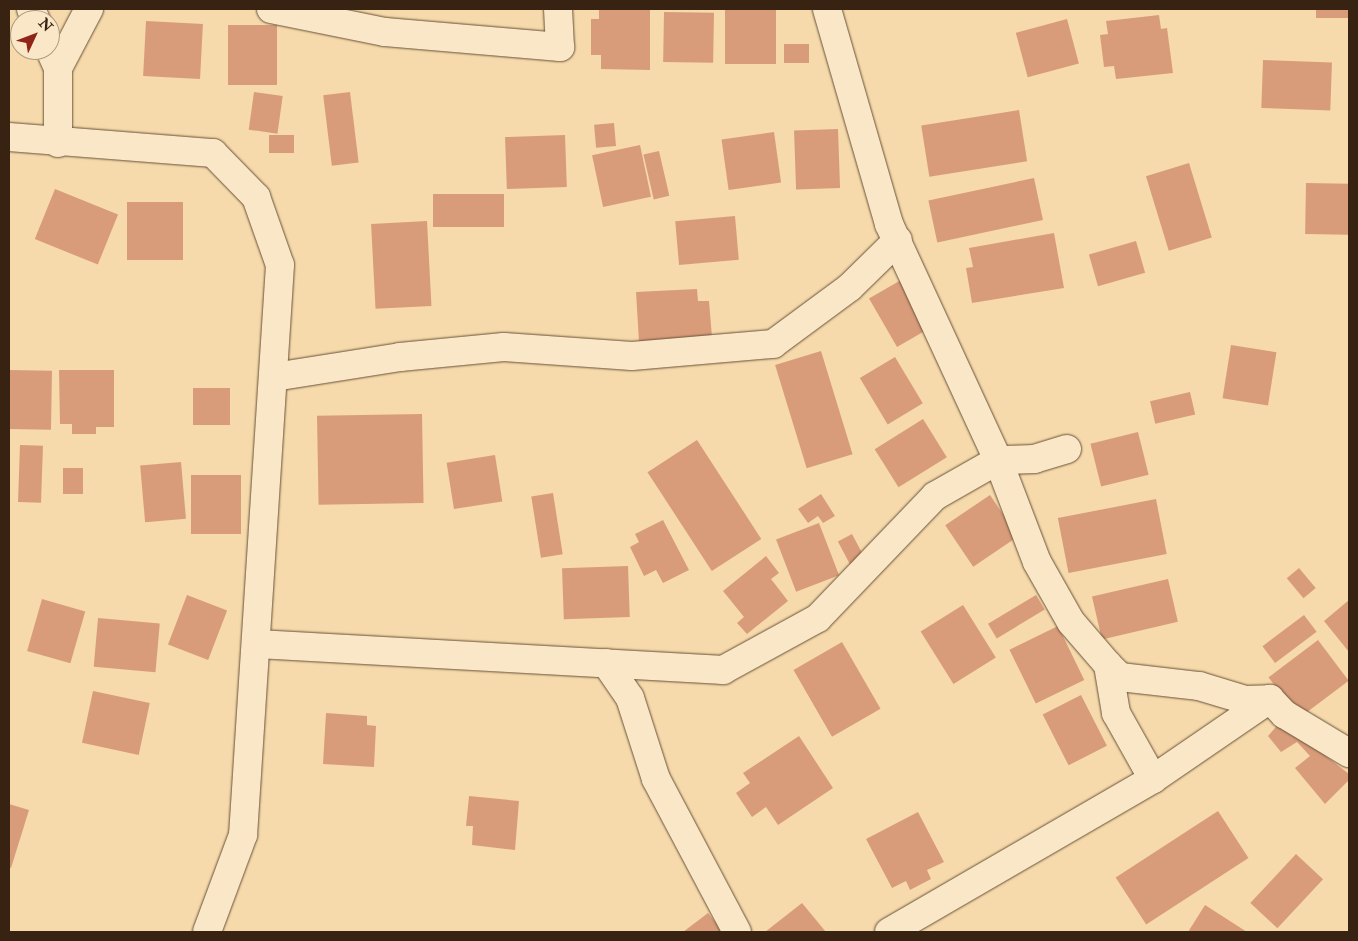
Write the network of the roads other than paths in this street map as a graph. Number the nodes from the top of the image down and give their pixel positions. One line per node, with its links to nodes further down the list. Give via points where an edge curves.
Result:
1 (89, 9): 5 (street)
2 (270, 9): 3 (street, via 385,32 560,48)
3 (558, 9)
4 (827, 9): 9 (street, via 889,224)
5 (60, 50)
6 (54, 60): 8 (street)
7 (9, 137): 8 (street)
8 (58, 143): 10 (street, via 213,153 256,197 280,265)
9 (898, 240): 10 (street, via 850,287 773,344 632,356 504,347 400,357); 12 (street)
10 (274, 377): 13 (street)
11 (1066, 449): 12 (street, via 1035,459)
12 (998, 460): 14 (street, via 935,496 818,618 723,670); 15 (street, via 1037,562 1071,622)
13 (258, 644): 14 (street); 19 (street, via 243,835)
14 (606, 662): 20 (street, via 630,698 656,779)
15 (1108, 665): 16 (street, via 1120,677 1199,686 1245,700); 18 (street, via 1116,713)
16 (1270, 699): 17 (street, via 1284,714); 18 (street)
17 (1349, 753)
18 (1153, 779): 21 (street)
19 (207, 932)
20 (737, 932)
21 (889, 932)

